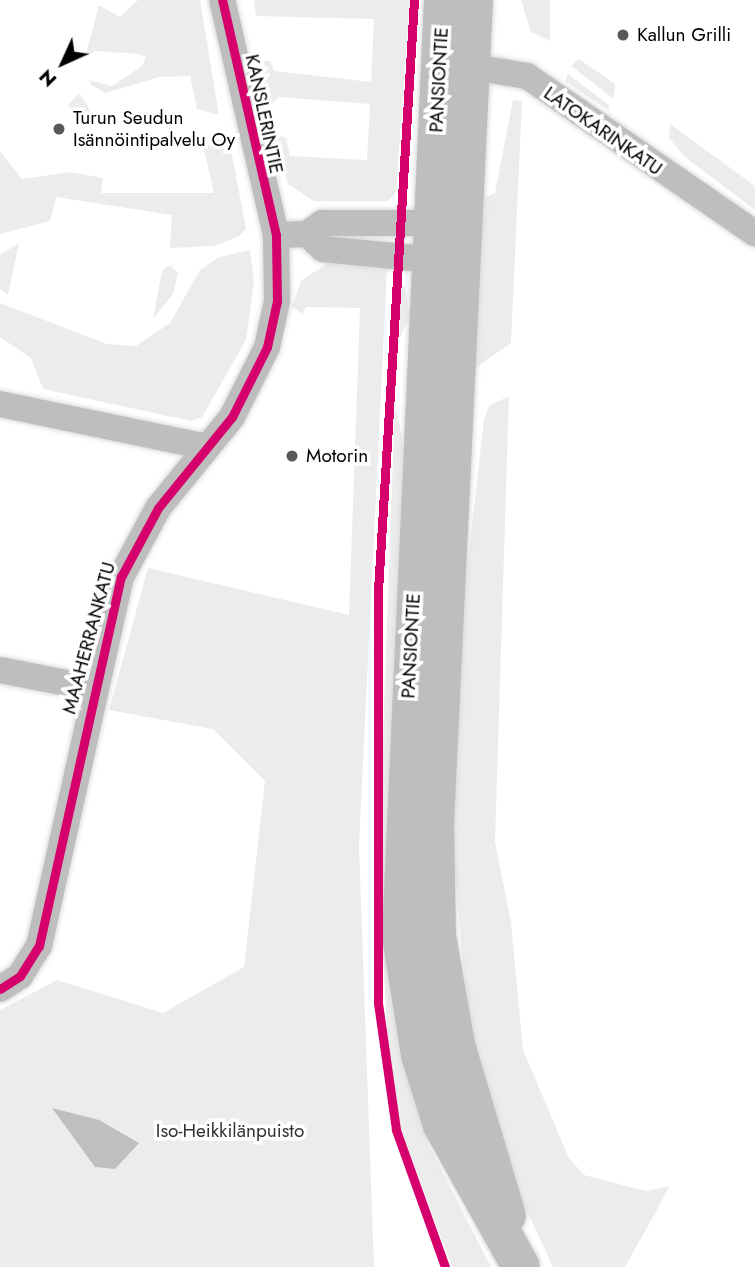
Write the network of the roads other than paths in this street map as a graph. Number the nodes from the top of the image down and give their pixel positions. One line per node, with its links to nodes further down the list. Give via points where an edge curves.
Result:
1 (222, 0): 7 (street, KANSLERINTIE)
2 (443, 0): 4 (main road, PANSIONTIE)
3 (474, 0): 4 (main road, PANSIONTIE)
4 (455, 65): 5 (street, LATOKARINKATU, via 527,76); 8 (main road, PANSIONTIE)
5 (755, 233)
6 (307, 234): 7 (street); 8 (street, via 322,223); 8 (street, via 323,249)
7 (276, 235): 10 (street, MAAHERRANKATU, via 278,292 267,347 232,417)
8 (443, 242): 14 (main road, PANSIONTIE, via 401,936 420,1055 442,1125)
9 (0, 404): 10 (street)
10 (207, 447): 12 (street, MAAHERRANKATU, via 136,540)
11 (0, 670): 12 (street)
12 (92, 688): 13 (street, MAAHERRANKATU, via 39,946 20,976)
13 (0, 989)
14 (522, 1267)

